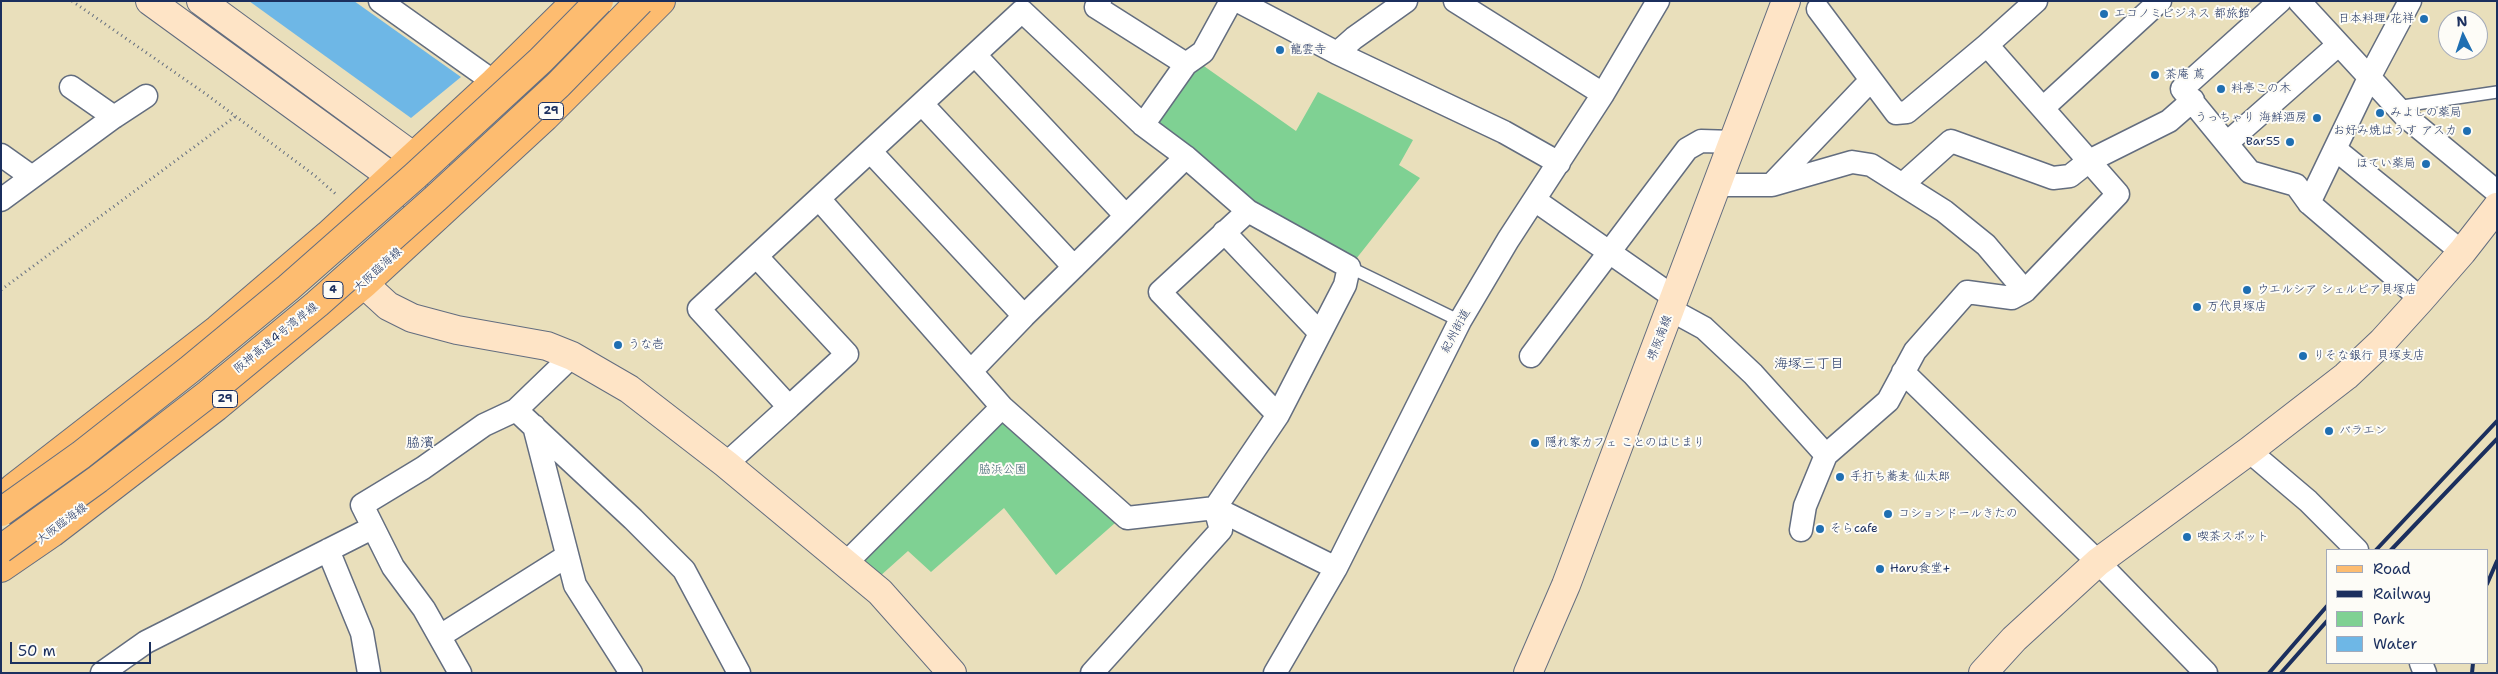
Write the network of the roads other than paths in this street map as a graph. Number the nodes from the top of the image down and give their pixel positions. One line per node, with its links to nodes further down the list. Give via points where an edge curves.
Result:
1 (150, 1): 49 (street)
2 (201, 1): 44 (street)
3 (576, 1): 28 (main road)
4 (599, 1): 90 (main road, 4, bridge, via 541,60 288,288 81,455)
5 (640, 1): 93 (main road, 阪神高速4号湾岸線 / 4, bridge, via 558,85 317,304 121,461)
6 (660, 1): 53 (main road, 大阪臨海線 / 29, via 545,117)
7 (1100, 1): 25 (street, via 1096,7)
8 (1230, 1): 25 (street, via 1203,52)
9 (1238, 1): 23 (street)
10 (1406, 1): 23 (street)
11 (1455, 1): 31 (street)
12 (1658, 1): 31 (street, 紀州街道)
13 (1786, 1): 39 (street, 堺阪南線)
14 (2036, 1): 21 (street)
15 (2160, 1): 36 (street)
16 (2280, 1): 33 (street, via 2182,89)
17 (2298, 1): 22 (street)
18 (2410, 1): 26 (street)
19 (383, 2): 28 (street)
20 (1816, 4): 27 (street)
21 (1987, 45): 27 (street, via 1906,112 1896,113); 36 (street)
22 (2338, 45): 26 (street); 40 (street)
23 (1337, 53): 47 (street, via 1504,132)
24 (975, 55): 34 (street); 38 (street, via 1022,11); 62 (street)
25 (1186, 64): 38 (street)
26 (2369, 78): 35 (street); 41 (street)
27 (1871, 80): 52 (street)
28 (494, 82): 44 (main road)
29 (71, 87): 37 (street)
30 (2497, 92): 35 (lane)
31 (1603, 94): 47 (street, 紀州街道)
32 (146, 96): 37 (street)
33 (2192, 100): 40 (street); 46 (street, via 2170,121)
34 (922, 104): 42 (street); 67 (street)
35 (2396, 107): 54 (street)
36 (2043, 108): 46 (street)
37 (114, 117): 48 (street)
38 (1143, 125): 45 (street)
39 (1734, 142): 51 (street, 堺阪南線); 64 (street, via 1701,141 1687,149)
40 (2227, 143): 58 (street, via 2250,172 2296,184)
41 (2334, 149): 58 (street); 65 (street)
42 (871, 152): 56 (street); 73 (street)
43 (1, 155): 48 (street)
44 (415, 156): 49 (main road); 53 (street)
45 (1186, 157): 60 (street); 62 (street)
46 (2089, 161): 50 (street, via 2070,176 2053,178 1951,141); 70 (street, via 2118,194)
47 (1559, 163): 57 (street, 紀州街道)
48 (32, 177): 55 (street)
49 (392, 178): 61 (street); 88 (main road, via 218,329)
50 (1903, 184): 52 (street, via 1870,165 1852,162); 70 (street, via 1944,211 1986,245)
51 (1717, 185): 52 (street); 72 (street, 堺阪南線)
52 (1772, 185)
53 (462, 192): 61 (main road, 大阪臨海線 / 29)
54 (2497, 192)
55 (1, 200)
56 (820, 200): 66 (street); 78 (street)
57 (1536, 200): 64 (street); 74 (street, 紀州街道)
58 (2308, 202): 71 (street)
59 (2497, 207): 65 (street)
60 (1248, 211): 63 (street); 68 (street)
61 (437, 216): 69 (main road, 大阪臨海線 / 29)
62 (1126, 216): 67 (street)
63 (1224, 232): 75 (street); 83 (street, via 1160,292)
64 (1609, 251): 72 (street); 77 (street)
65 (2462, 252): 71 (street)
66 (757, 256): 81 (street, via 846,354); 81 (street, via 699,309)
67 (1074, 267): 73 (street)
68 (1349, 267): 74 (lane); 75 (street, via 1346,285)
69 (364, 284): 76 (street, via 388,306 412,318 456,330 547,346); 99 (main road, 大阪臨海線 / 29, via 216,407 52,533)
70 (2025, 291): 79 (street, via 2012,298 1967,292 1915,351)
71 (2421, 299): 85 (street, via 2346,376)
72 (1673, 304): 86 (street, via 1753,374); 110 (street, 堺阪南線, via 1566,585)
73 (1024, 316): 78 (street)
74 (1460, 321): 100 (street, 紀州街道)
75 (1320, 333): 83 (street)
76 (572, 356): 82 (street); 87 (street, via 629,389)
77 (1531, 356)
78 (972, 370): 80 (street)
79 (1903, 372): 86 (street, via 1888,402); 97 (street)
80 (1002, 407): 89 (street, via 1127,518); 98 (street)
81 (789, 408): 87 (street)
82 (516, 410): 84 (street); 91 (street, via 484,425 423,468 362,505)
83 (1278, 414): 89 (street)
84 (534, 426): 96 (street); 106 (street, via 684,570)
85 (2250, 452): 94 (street, via 2308,501); 97 (street)
86 (1826, 455): 92 (street, via 1805,506)
87 (726, 464): 98 (street)
88 (1, 496)
89 (1215, 508): 100 (street); 108 (street, via 1221,530)
90 (1, 512)
91 (372, 528): 95 (street); 101 (street)
92 (1801, 530)
93 (1, 549)
94 (2356, 549)
95 (328, 550): 102 (street, via 146,642); 103 (street, via 362,633)
96 (567, 556): 101 (street); 105 (street, via 575,585)
97 (2098, 562): 111 (street); 112 (street)
98 (846, 564): 107 (street, via 880,592)
99 (1, 568)
100 (1336, 568): 109 (street, 紀州街道)
101 (440, 636): 104 (street)
102 (102, 673)
103 (369, 673)
104 (460, 673)
105 (631, 673)
106 (739, 673)
107 (952, 673)
108 (1092, 673)
109 (1275, 673)
110 (1528, 673)
111 (1982, 673)
112 (2206, 673)

